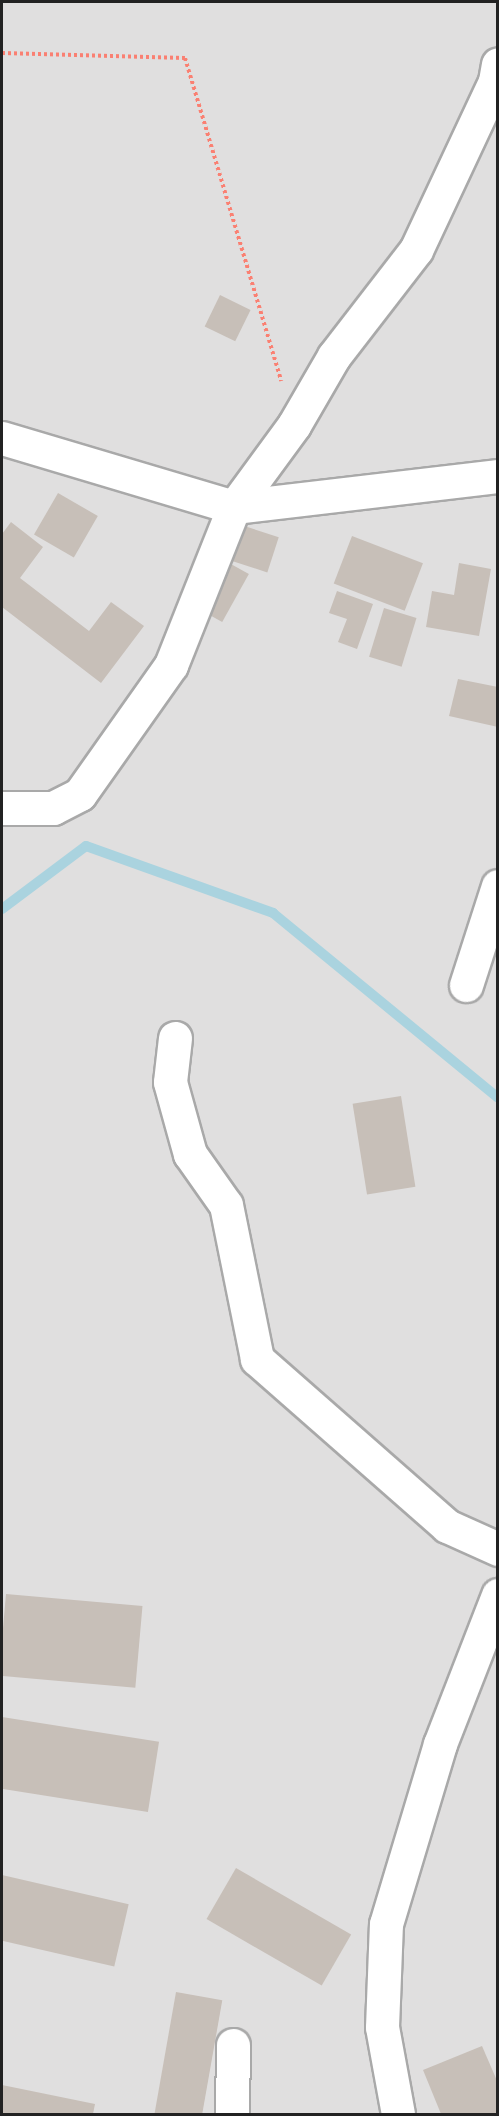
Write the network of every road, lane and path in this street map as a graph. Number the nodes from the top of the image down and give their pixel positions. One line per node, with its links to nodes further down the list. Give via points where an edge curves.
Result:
1 (2, 53): 3 (path, via 185,58)
2 (498, 64): 3 (street, via 495,81 416,250 334,356)
3 (294, 425): 6 (street)
4 (2, 438): 6 (street)
5 (498, 476): 6 (street)
6 (234, 507): 7 (street, via 171,665 105,761 68,802 53,808)
7 (2, 808)
8 (498, 886): 9 (street)
9 (466, 985)
10 (175, 1038): 11 (street, via 170,1082 190,1154 226,1205 257,1359 447,1526)
11 (498, 1549)
12 (498, 1595): 15 (street, via 440,1744 386,1924 382,2027)
13 (233, 2045): 14 (street)
14 (232, 2115)
15 (398, 2115)

